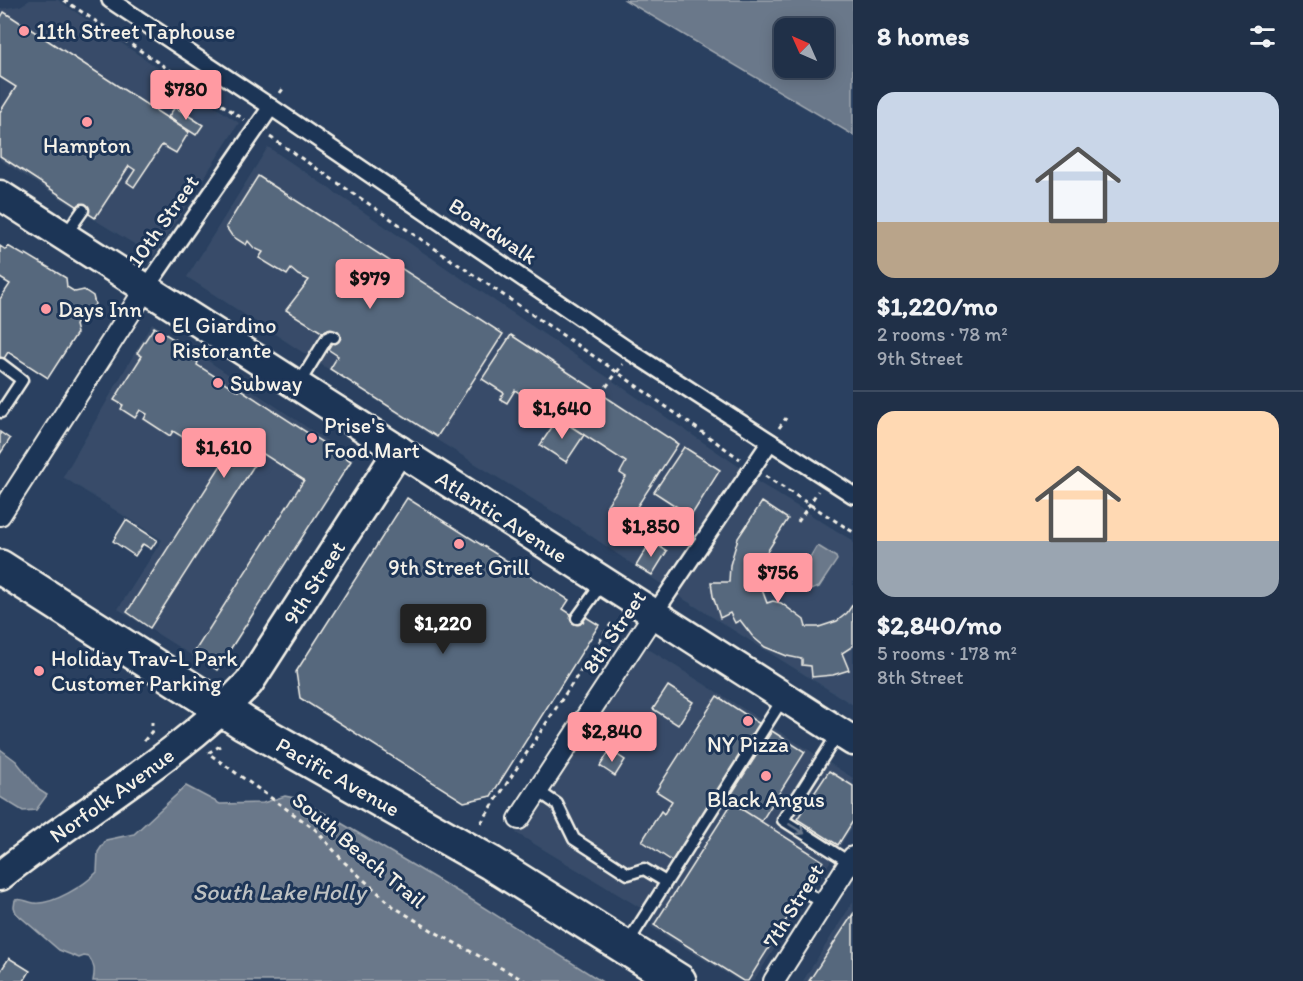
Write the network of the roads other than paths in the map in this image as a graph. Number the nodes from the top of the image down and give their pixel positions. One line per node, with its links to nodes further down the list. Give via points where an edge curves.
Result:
1 (110, 0): 2 (street, Boardwalk)
2 (271, 107): 6 (street, 10th Street); 11 (street, Boardwalk, via 631,352)
3 (0, 195): 5 (main road, Atlantic Avenue)
4 (83, 210): 5 (lane)
5 (65, 236): 6 (main road, Atlantic Avenue)
6 (146, 288): 9 (main road, Atlantic Avenue); 14 (street, 10th Street)
7 (334, 337): 9 (lane, via 327,338)
8 (1, 364): 10 (lane, via 22,380)
9 (298, 386): 12 (main road, Atlantic Avenue)
10 (1, 412)
11 (773, 437): 13 (street, Boardwalk); 17 (street, 8th Street)
12 (399, 450): 16 (main road, Atlantic Avenue); 20 (main road, 9th Street, via 249,683)
13 (853, 495)
14 (0, 515)
15 (0, 567): 20 (highway, Pacific Avenue)
16 (604, 581): 17 (main road, Atlantic Avenue); 18 (lane)
17 (654, 614): 19 (main road, Atlantic Avenue); 22 (street, 8th Street)
18 (577, 618)
19 (785, 697): 21 (main road, Atlantic Avenue); 26 (lane)
20 (222, 710): 25 (main road, Norfolk Avenue); 29 (highway, Pacific Avenue, via 491,863)
21 (846, 736): 24 (lane, one-way to 24, via 783,820)
22 (537, 790): 23 (street, 8th Street); 26 (lane, via 557,804 574,839 628,874 644,869)
23 (519, 819)
24 (851, 859): 28 (street, 7th Street)
25 (0, 876)
26 (666, 882): 29 (lane)
27 (804, 891): 28 (lane)
28 (823, 903): 31 (street, 7th Street)
29 (625, 947): 30 (highway, Pacific Avenue)
30 (679, 981)
31 (774, 981)

